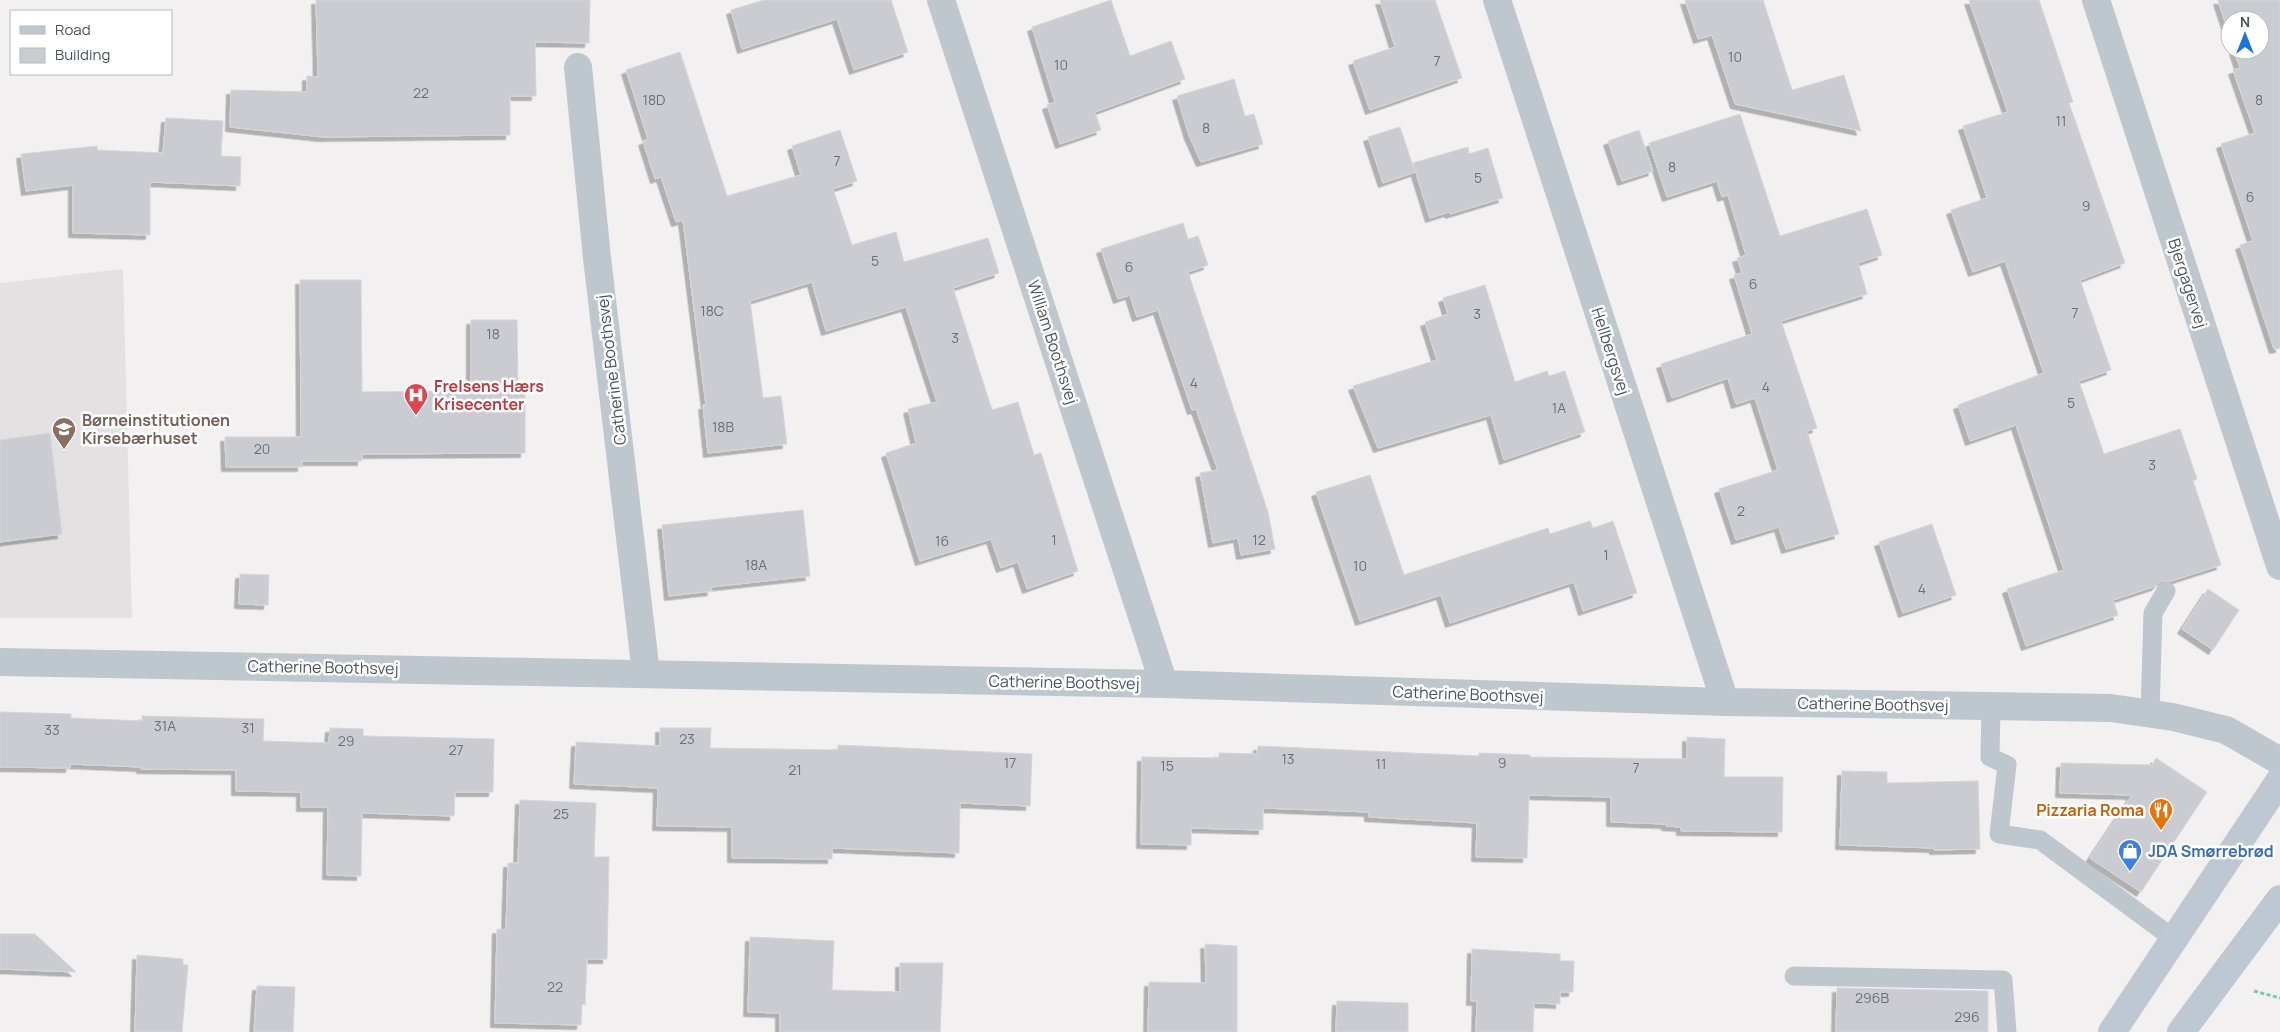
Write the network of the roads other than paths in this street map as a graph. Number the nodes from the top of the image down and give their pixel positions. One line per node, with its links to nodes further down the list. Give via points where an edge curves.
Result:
1 (941, 0): 9 (street, William Boothsvej)
2 (1497, 0): 10 (street, Hellbergsvej)
3 (2096, 0): 5 (street, Bjergagervej)
4 (578, 67): 8 (street, Catherine Boothsvej)
5 (2280, 566)
6 (2166, 591): 12 (lane, via 2153,613)
7 (0, 662): 8 (street, Catherine Boothsvej)
8 (646, 673): 9 (street, Catherine Boothsvej)
9 (1164, 684): 10 (street, Catherine Boothsvej)
10 (1726, 702): 11 (street, Catherine Boothsvej)
11 (1991, 706): 12 (street, Catherine Boothsvej, via 2112,708); 16 (lane, via 1990,757 2007,765 1999,834 2040,840)
12 (2150, 714): 13 (street, Catherine Boothsvej, via 2226,730)
13 (2280, 761)
14 (2280, 780): 16 (main road)
15 (2280, 900): 20 (main road)
16 (2174, 939): 19 (main road)
17 (1794, 976): 18 (lane, via 2003,980)
18 (2007, 1032)
19 (2112, 1032)
20 (2181, 1032)

